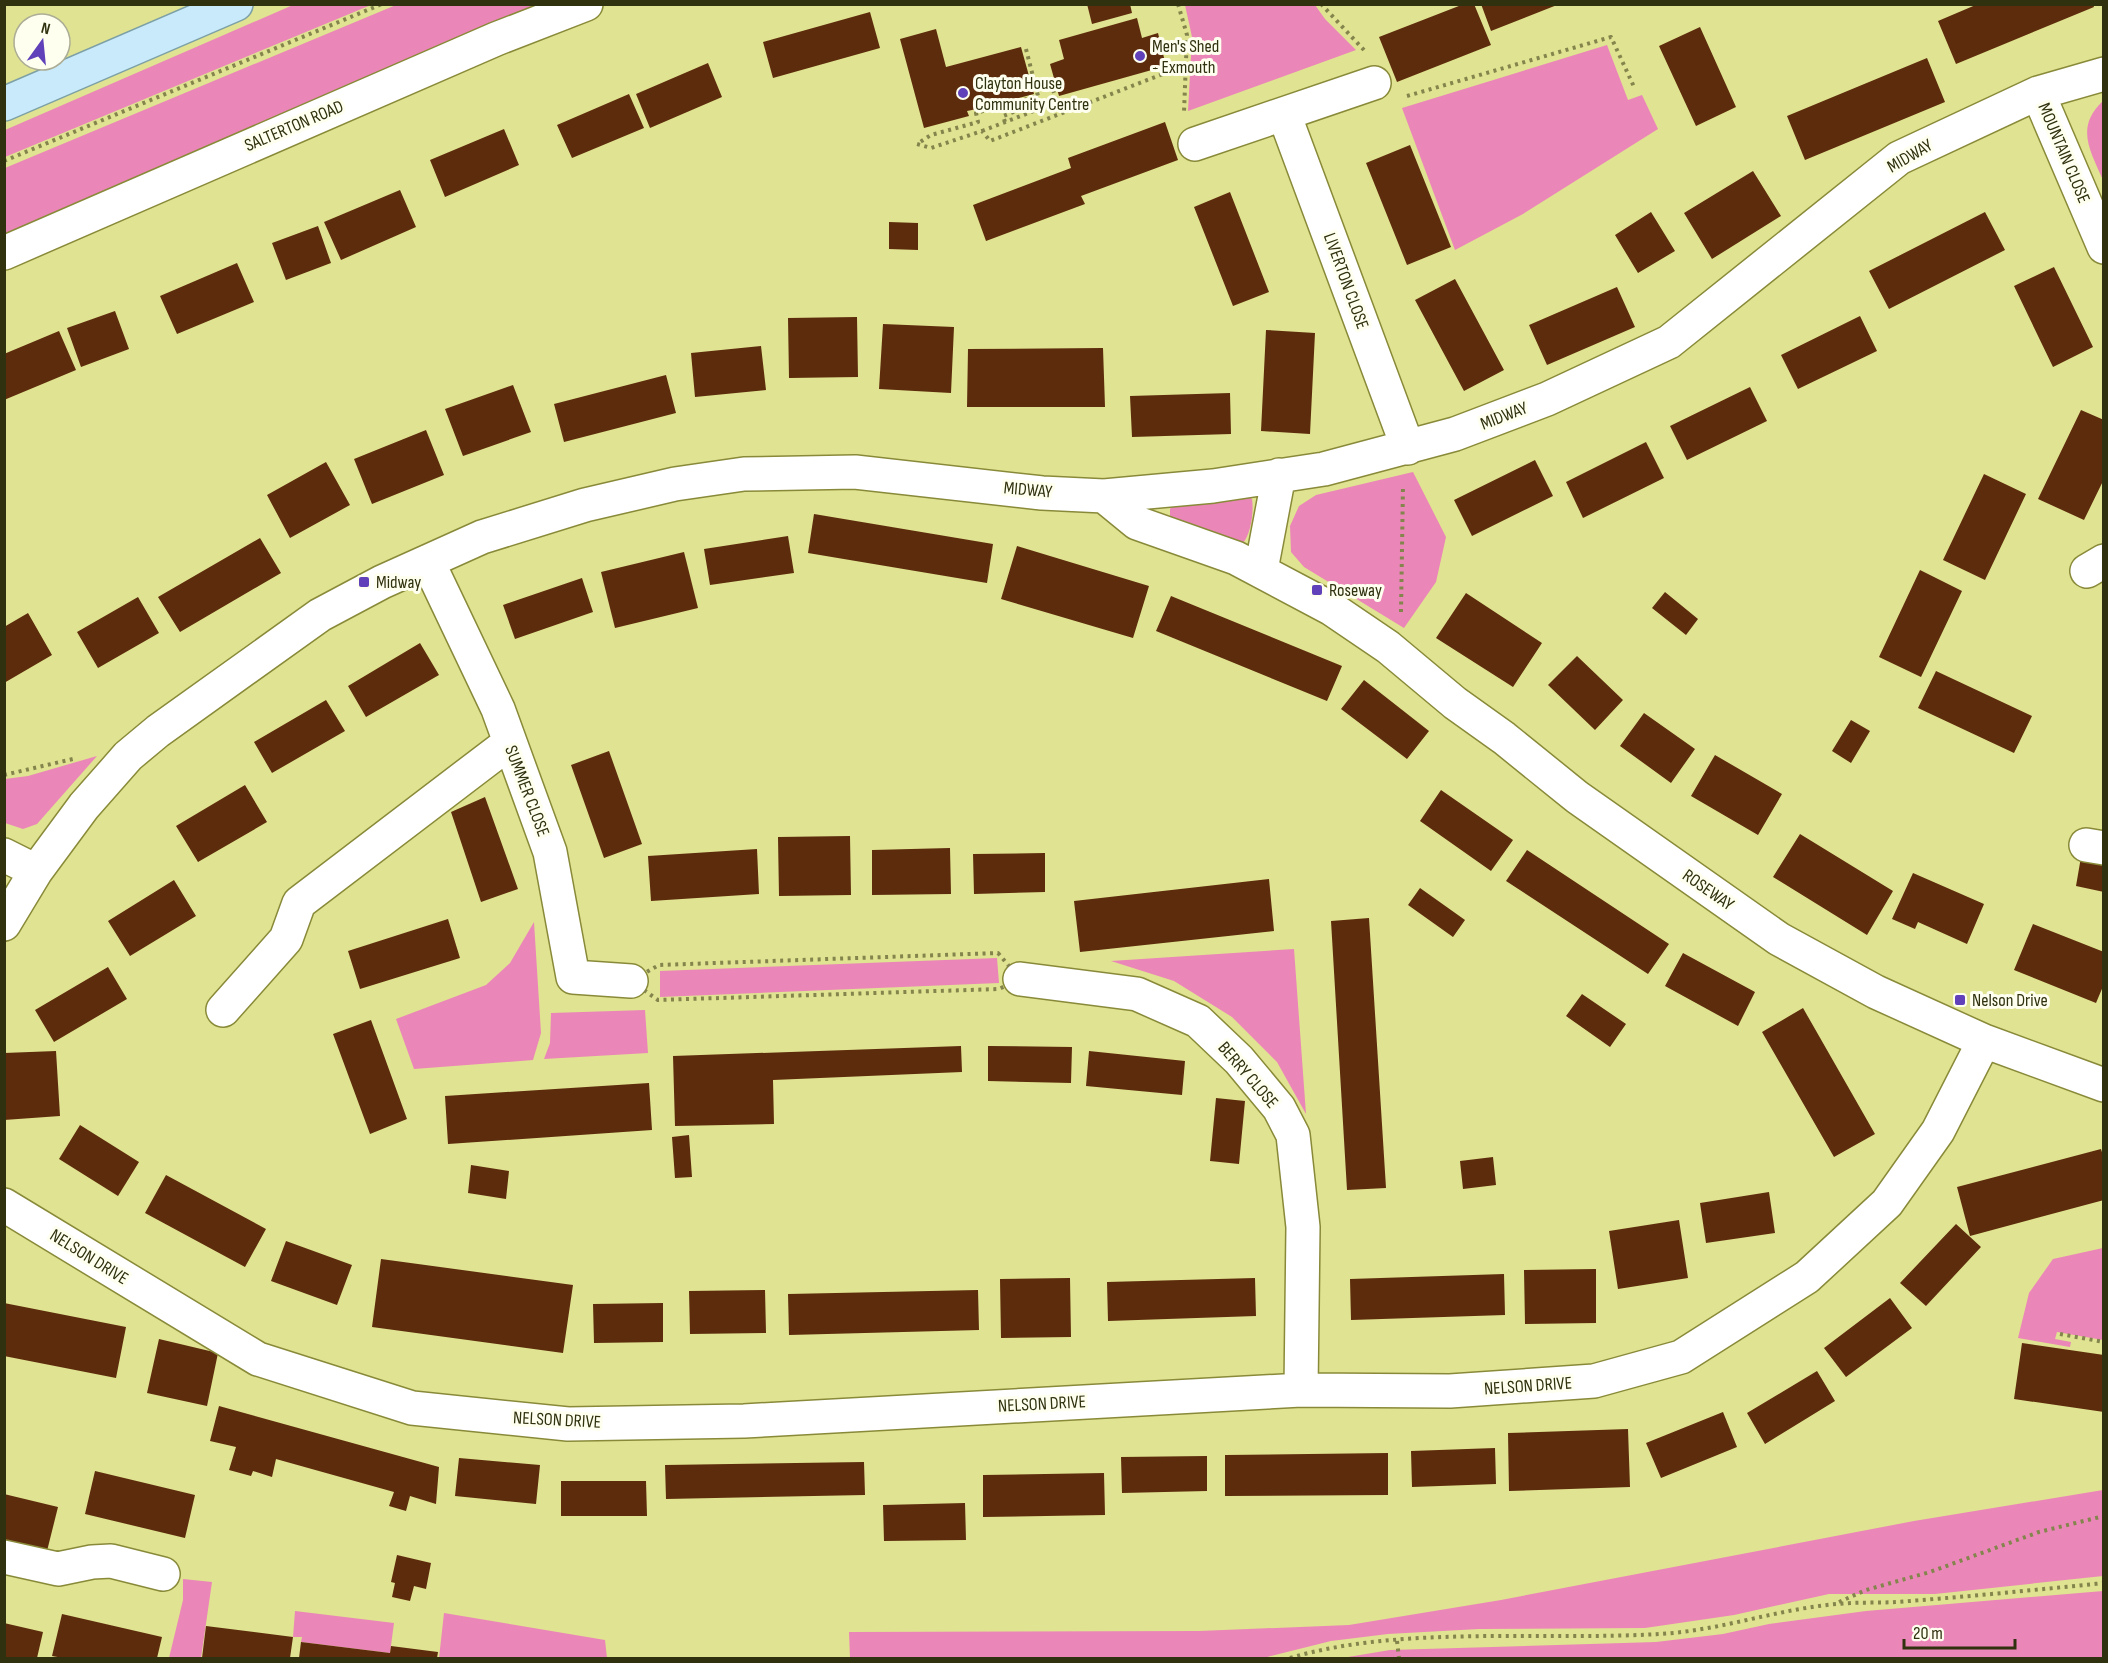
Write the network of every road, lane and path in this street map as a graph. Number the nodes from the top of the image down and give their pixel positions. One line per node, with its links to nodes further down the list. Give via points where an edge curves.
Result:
1 (236, 4): 14 (main road)
2 (382, 4): 19 (path)
3 (586, 4): 21 (street, SALTERTON ROAD, via 496,39)
4 (1178, 4): 7 (path, via 1186,35)
5 (1321, 4): 10 (path, via 1363,48)
6 (1026, 49): 13 (path, via 1038,96)
7 (1185, 65): 17 (path, via 990,141); 18 (path, via 1184,116)
8 (2103, 74): 12 (street, MIDWAY)
9 (1050, 81): 16 (path, via 1057,102)
10 (1374, 82): 11 (path, via 1382,104 1611,37); 15 (street)
11 (1635, 89)
12 (2038, 93): 20 (street, MOUNTAIN CLOSE); 22 (street, MIDWAY, via 1899,158 1670,342 1547,399 1455,434)
13 (1030, 98): 16 (path, via 1032,105 1003,116); 17 (path, via 976,113 978,122 931,135 917,144 931,148)
14 (4, 104)
15 (1284, 114): 18 (street); 22 (street, LIVERTON CLOSE)
16 (1005, 122): 17 (path)
17 (982, 131)
18 (1195, 144)
19 (4, 161)
20 (2103, 247)
21 (4, 253)
22 (1400, 449): 23 (street, MIDWAY); 27 (path, via 1401,621)
23 (1279, 476): 24 (street, MIDWAY); 26 (street)
24 (1104, 496): 25 (street, MIDWAY, via 855,472 744,474 675,484 585,506 482,537); 26 (street, ROSEWAY, via 1137,523)
25 (428, 562): 28 (street, SUMMER CLOSE, via 498,709); 29 (street, MIDWAY, via 320,615)
26 (1262, 570): 27 (street, ROSEWAY, via 1332,609)
27 (1388, 647): 37 (street, ROSEWAY, via 1577,797 1779,939 1876,992)
28 (509, 743): 35 (street, SUMMER CLOSE, via 550,852 573,977); 36 (street, via 299,903 286,939)
29 (128, 756): 30 (path, via 107,750); 32 (street, MIDWAY, via 84,806)
30 (4, 775)
31 (4, 855): 32 (street)
32 (36, 871): 33 (street, MIDWAY)
33 (4, 924)
34 (1020, 979): 35 (path, via 999,988 658,1000); 35 (path, via 998,953 659,965); 42 (street, BERRY CLOSE, via 1137,994 1198,1021 1239,1060 1279,1108 1293,1135 1303,1227)
35 (631, 981)
36 (223, 1010)
37 (1984, 1041): 38 (street, ROSEWAY); 42 (street, NELSON DRIVE, via 1938,1131 1887,1203 1807,1277 1681,1357 1594,1382 1450,1390)
38 (2103, 1085)
39 (4, 1205): 42 (street, NELSON DRIVE, via 258,1359 412,1408 568,1424 674,1422)
40 (2060, 1334): 41 (path)
41 (2103, 1342)
42 (1301, 1390)
43 (2103, 1516): 47 (path, via 2039,1532 1930,1572 1866,1590)
44 (4, 1557): 45 (street, via 58,1569 111,1561)
45 (163, 1574)
46 (2103, 1583): 47 (path)
47 (1836, 1604): 48 (path, via 1662,1634)
48 (1397, 1641): 49 (path, via 1312,1652); 50 (path)
49 (1290, 1659)
50 (1399, 1659)

